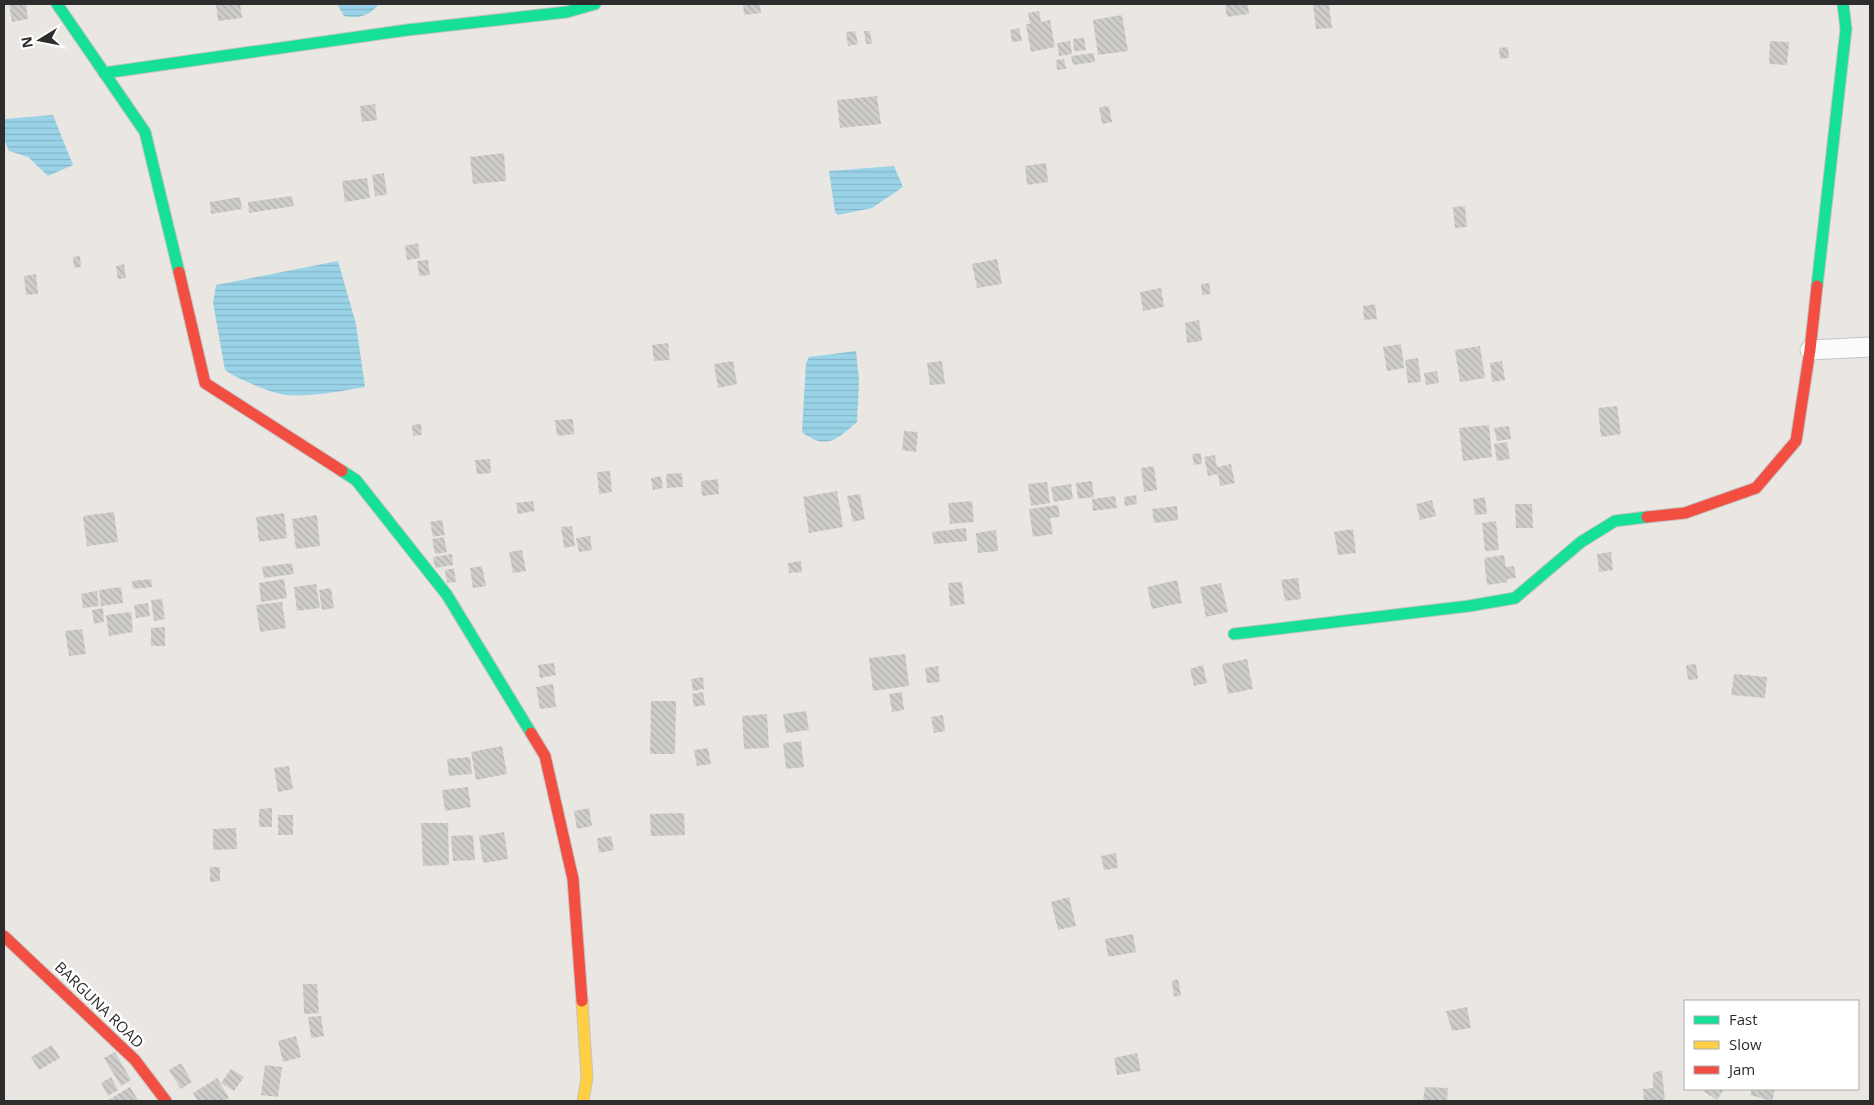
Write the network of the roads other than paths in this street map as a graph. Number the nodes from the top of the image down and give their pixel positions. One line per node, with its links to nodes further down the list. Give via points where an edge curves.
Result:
1 (57, 4): 4 (street)
2 (595, 4): 4 (street, via 567,12 407,30)
3 (1843, 4): 6 (street, via 1846,29)
4 (104, 73): 10 (street, via 145,132 205,383 356,480 447,595 545,756 573,879 587,1078)
5 (1870, 347): 6 (street)
6 (1810, 350): 7 (street, via 1796,441 1756,488 1685,513 1615,522 1581,542 1515,598)
7 (1234, 634)
8 (4, 936): 9 (street, BARGUNA ROAD, via 135,1060)
9 (166, 1101)
10 (583, 1101)

